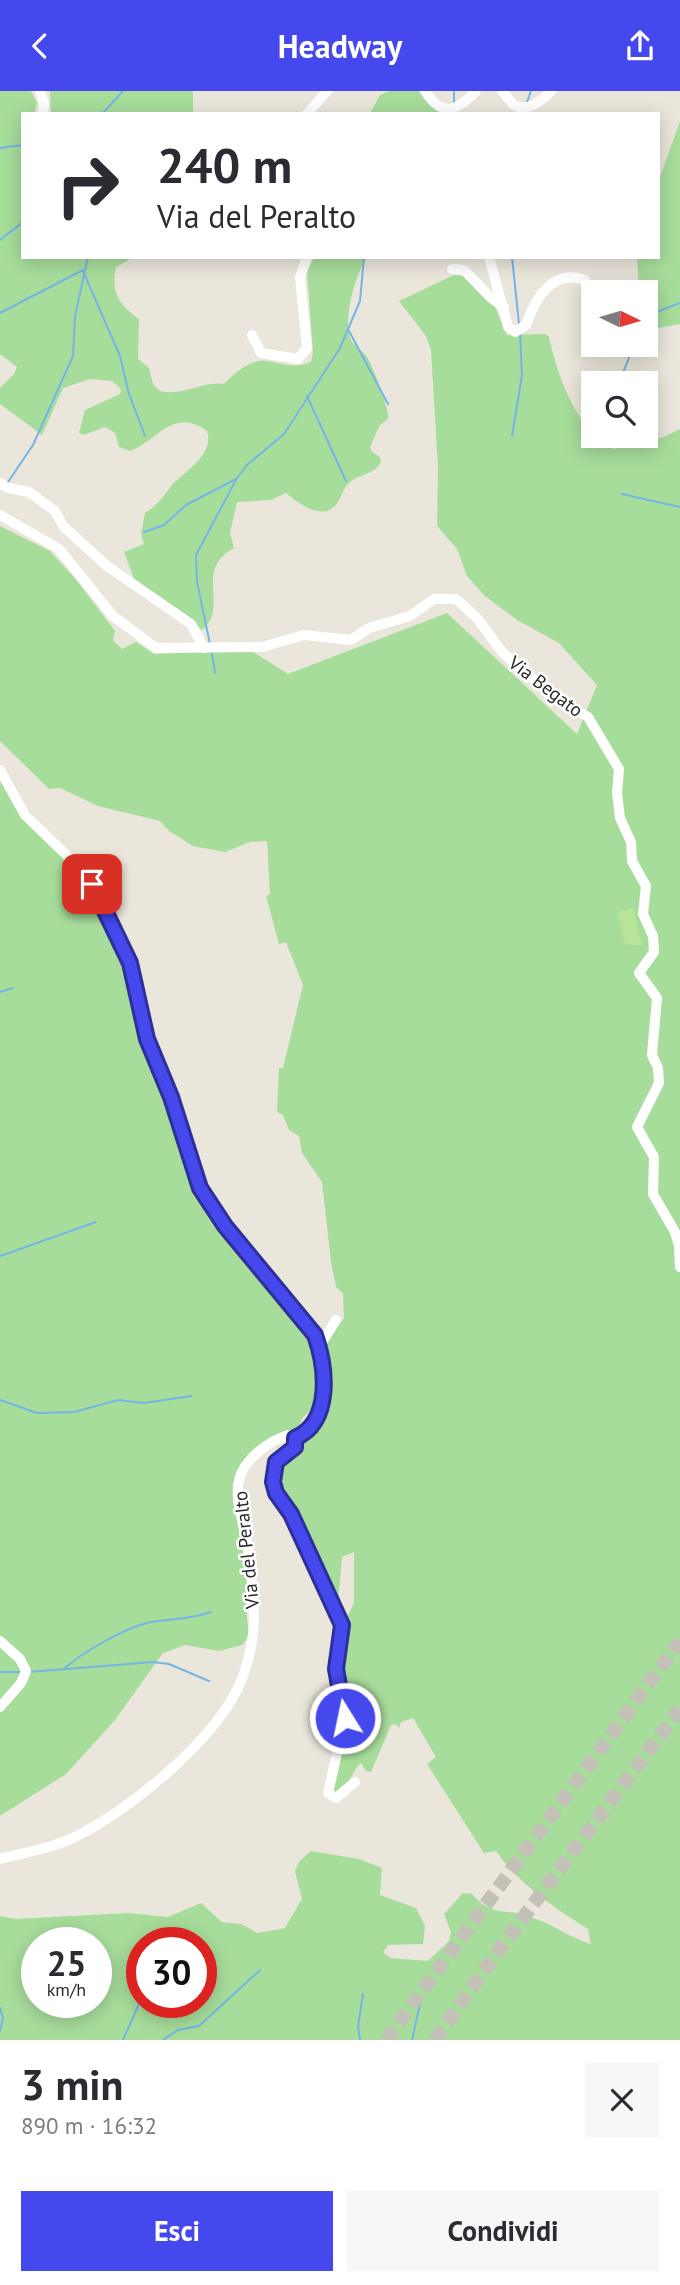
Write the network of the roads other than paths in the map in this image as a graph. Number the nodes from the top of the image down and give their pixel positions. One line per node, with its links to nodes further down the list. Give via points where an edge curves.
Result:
1 (40, 91): 8 (street)
2 (327, 91): 9 (street)
3 (425, 91): 7 (street, via 438,105)
4 (476, 91): 7 (street)
5 (502, 91): 6 (street, via 522,106 533,105)
6 (551, 91)
7 (462, 110)
8 (43, 112)
9 (309, 112)
10 (306, 259): 15 (street, via 300,277 305,354 299,359 261,353)
11 (490, 259): 14 (street)
12 (452, 269): 14 (street, via 464,270)
13 (585, 280): 14 (street, via 574,276 553,282 522,329 515,332 508,327)
14 (504, 307)
15 (252, 335)
16 (0, 483): 18 (street, via 37,496 107,566 187,620)
17 (0, 515): 18 (street, via 59,549 113,616 143,642 166,649)
18 (204, 648): 20 (street, Via Begato, via 262,647 299,635 351,640 369,628 406,618 429,601 445,598 464,604 496,646 555,698 588,717 619,769 620,818 631,842 632,861 646,886 642,914 654,940 651,959 639,973 657,998 652,1055 659,1083 637,1127 654,1157 653,1194 675,1232)
19 (0, 770): 22 (street, via 25,815 87,875 126,954 147,1039 200,1188 225,1226 315,1335)
20 (680, 1267)
21 (336, 1320): 22 (street)
22 (319, 1347): 23 (street, via 322,1399 318,1418)
23 (295, 1438): 26 (street, Via del Peralto, via 295,1447 276,1462 273,1482 342,1625 336,1669 345,1718 328,1793 336,1798); 27 (street, Via del Peralto, via 276,1439 260,1451 239,1479 254,1622 243,1677 222,1713 186,1753 106,1817 75,1837)
24 (0, 1641): 25 (street, via 20,1658 26,1671)
25 (0, 1707)
26 (355, 1782)
27 (0, 1859)

